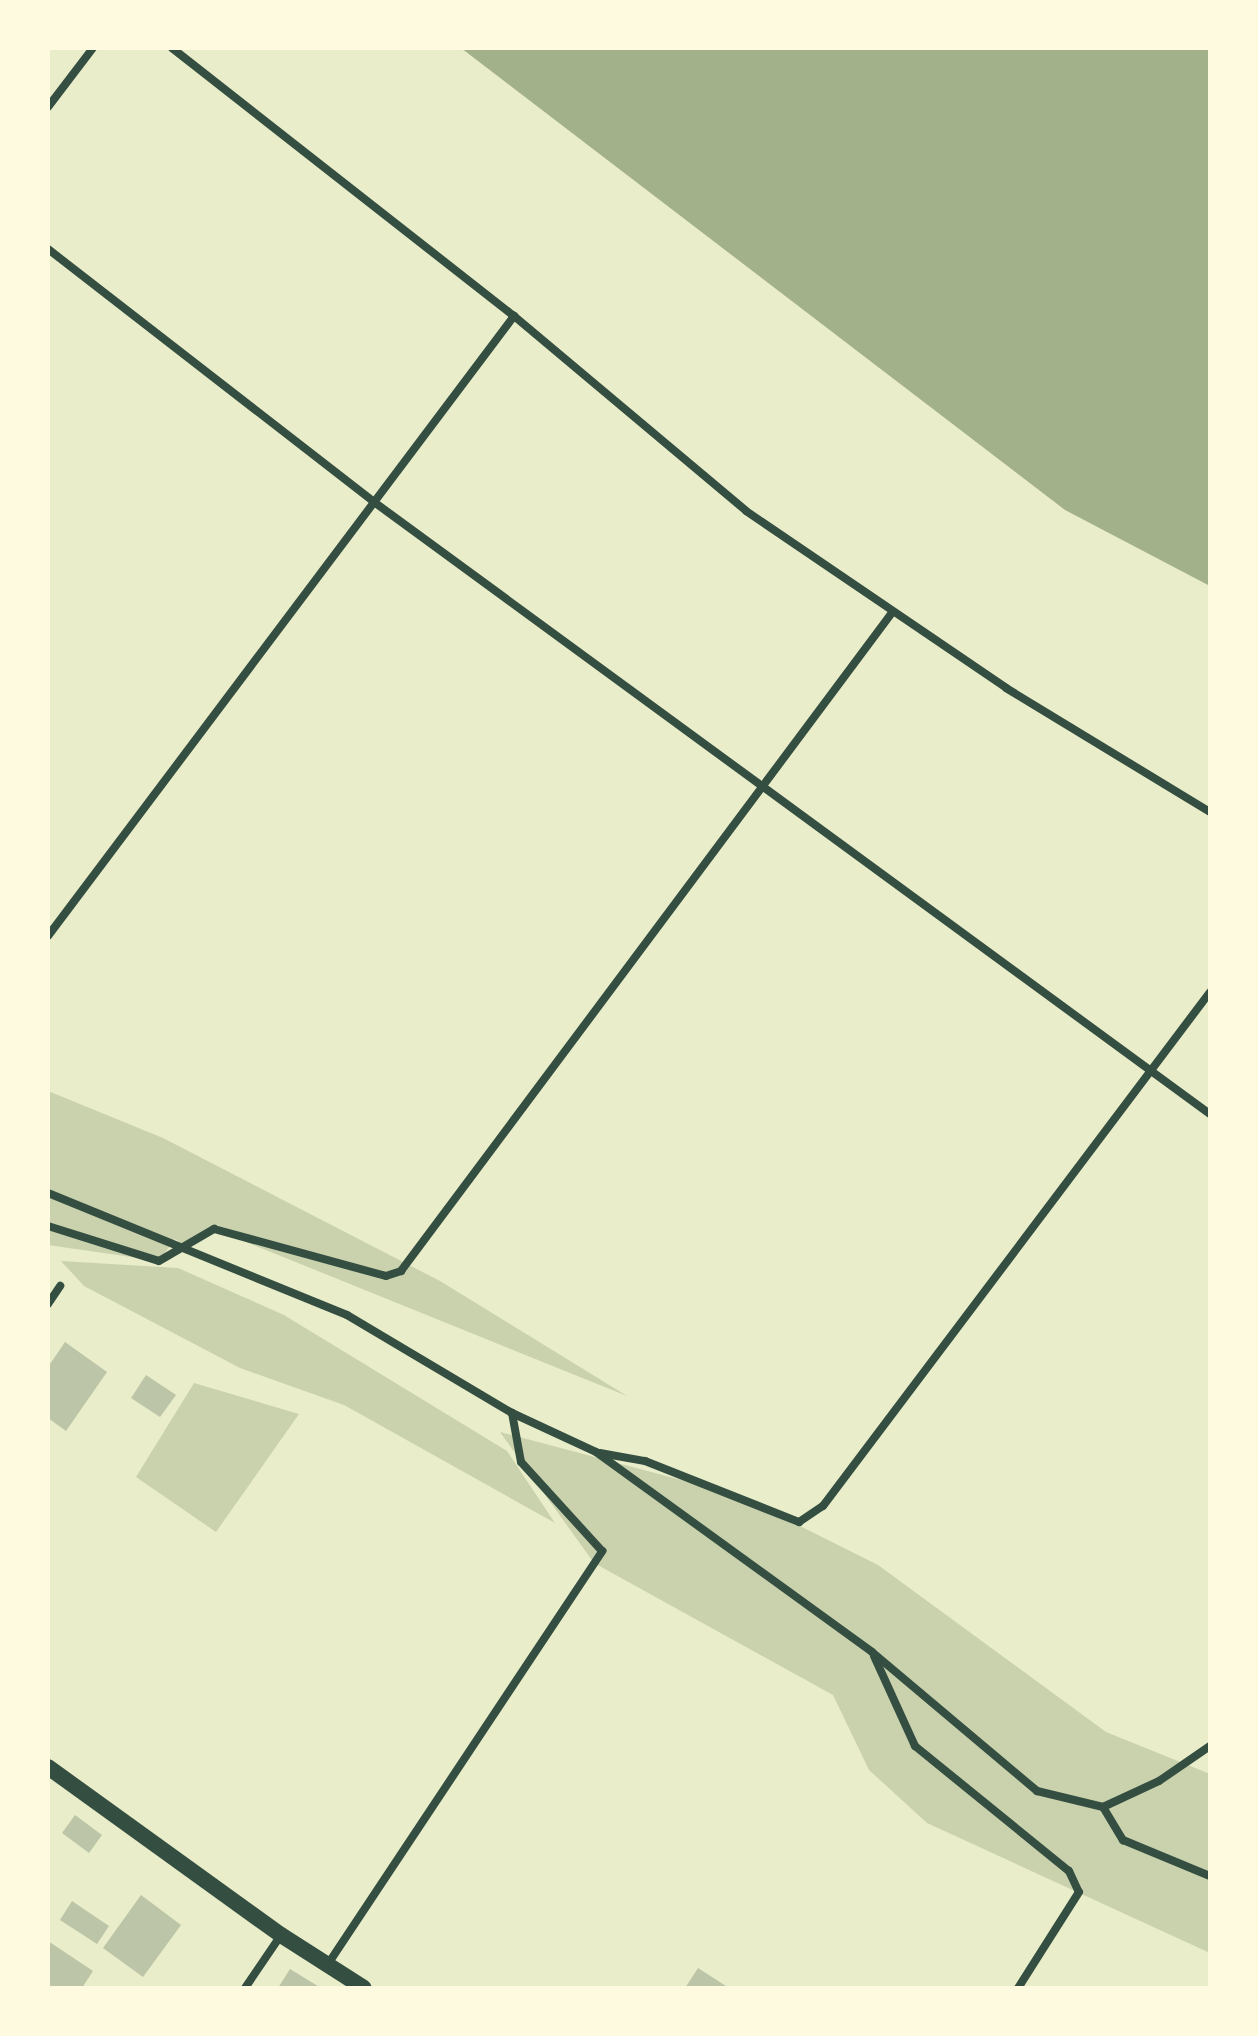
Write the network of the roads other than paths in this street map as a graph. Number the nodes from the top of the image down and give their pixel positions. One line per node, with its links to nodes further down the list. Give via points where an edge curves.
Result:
1 (93, 48): 3 (street)
2 (172, 48): 5 (street)
3 (48, 107)
4 (48, 249): 6 (street)
5 (514, 316): 6 (street); 7 (street, via 746,511)
6 (374, 502): 8 (street); 10 (street)
7 (891, 614): 8 (street); 9 (street)
8 (766, 786): 12 (street, via 943,922 974,937); 16 (street, via 401,1271 386,1276 214,1229)
9 (1210, 812)
10 (48, 936)
11 (1210, 992): 12 (street)
12 (1152, 1069): 13 (street); 20 (street, via 823,1506 799,1522 645,1461)
13 (1210, 1114)
14 (48, 1193): 16 (street)
15 (48, 1226): 16 (street, via 159,1261)
16 (184, 1245): 19 (street, via 347,1315)
17 (60, 1286): 18 (street)
18 (48, 1304)
19 (512, 1413): 20 (street); 27 (street, via 521,1462 602,1551)
20 (596, 1452): 21 (street)
21 (872, 1652): 24 (street, via 1037,1791); 30 (street, via 915,1746 1069,1871 1079,1892)
22 (1210, 1746): 24 (street, via 1159,1781)
23 (48, 1767): 26 (main road)
24 (1103, 1807): 25 (street, via 1123,1840)
25 (1210, 1876)
26 (281, 1935): 27 (main road); 28 (street)
27 (328, 1964): 29 (main road)
28 (245, 1988)
29 (364, 1988)
30 (1018, 1988)

